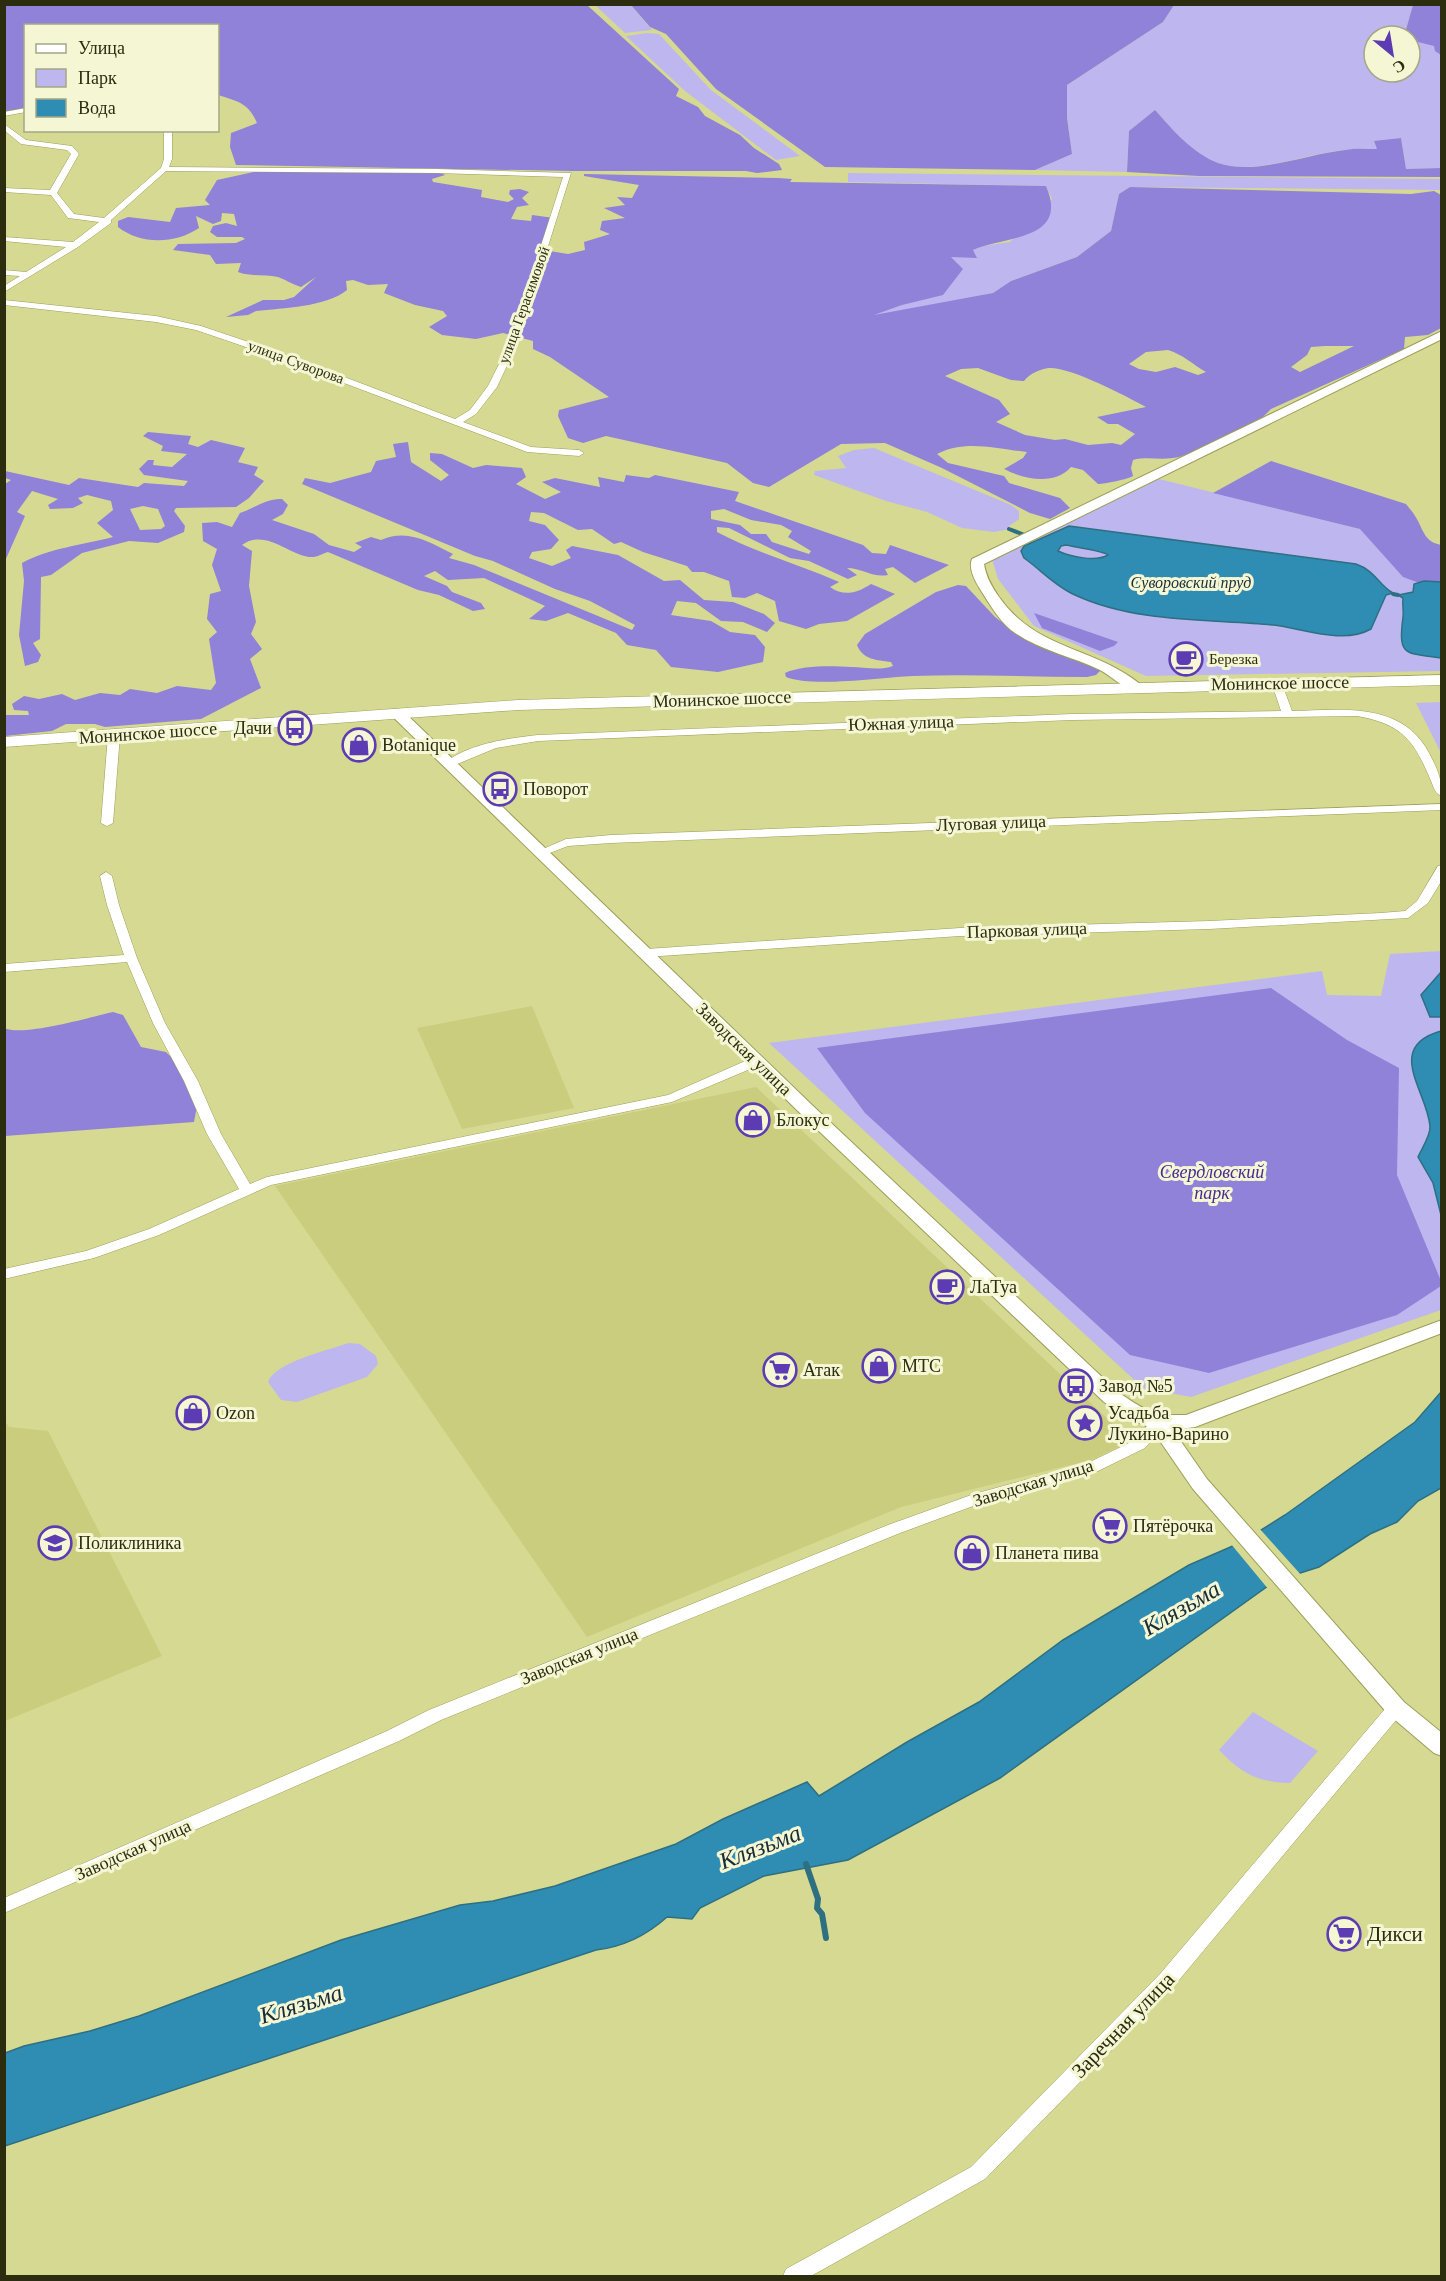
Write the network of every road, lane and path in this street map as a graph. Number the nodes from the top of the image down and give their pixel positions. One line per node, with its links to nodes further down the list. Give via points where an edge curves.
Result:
1 (24, 110): 2 (street)
2 (4, 114)
3 (4, 126): 7 (street, via 24,142 69,148 75,154)
4 (168, 132): 5 (street)
5 (164, 169): 8 (street); 16 (street, улица Герасимовой, via 568,175 514,342 492,387 473,412)
6 (4, 189): 7 (street)
7 (53, 194): 8 (street, via 71,216)
8 (108, 221): 10 (street)
9 (4, 238): 10 (street)
10 (75, 245): 12 (street)
11 (4, 272): 12 (street)
12 (28, 275): 13 (street)
13 (4, 290)
14 (4, 302): 16 (street, улица Суворова, via 156,319 198,328)
15 (1442, 334): 20 (street, via 977,562 985,586 1006,617 1021,630 1111,668)
16 (458, 421): 17 (street, улица Суворова, via 530,450)
17 (579, 453)
18 (1442, 680): 19 (main road, Монинское шоссе)
19 (1277, 684): 20 (main road, Монинское шоссе); 21 (street)
20 (1135, 687): 22 (main road, Монинское шоссе, via 518,705)
21 (1287, 712): 25 (street, Южная улица, via 538,738 497,742); 26 (street, Южная улица, via 1382,716 1403,727 1421,744)
22 (397, 713): 23 (main road, Монинское шоссе); 25 (street, Заводская улица)
23 (114, 735): 24 (main road, Монинское шоссе); 28 (street)
24 (4, 742)
25 (450, 764): 29 (street, Заводская улица)
26 (1442, 793)
27 (1442, 807): 29 (street, Луговая улица, via 623,839 566,843)
28 (107, 823)
29 (542, 852): 32 (street, Заводская улица)
30 (1442, 868): 32 (street, Парковая улица, via 1422,903 1408,914 1209,925 960,932)
31 (106, 876): 33 (street)
32 (646, 953): 35 (street, Заводская улица)
33 (131, 958): 34 (street); 36 (street, via 214,1134)
34 (4, 968)
35 (757, 1061): 36 (street, via 672,1098 267,1181); 39 (street, Заводская улица, via 1112,1397)
36 (247, 1191): 37 (street, via 100,1251)
37 (4, 1274)
38 (1442, 1326): 39 (street, via 1188,1422)
39 (1158, 1423): 40 (street, via 1200,1484); 42 (street, Заводская улица, via 1140,1443 1093,1467 980,1498 894,1528 435,1714 393,1736)
40 (1396, 1707): 41 (street); 43 (street, Заречная улица, via 1167,1980 978,2173)
41 (1442, 1746)
42 (4, 1906)
43 (793, 2277)

